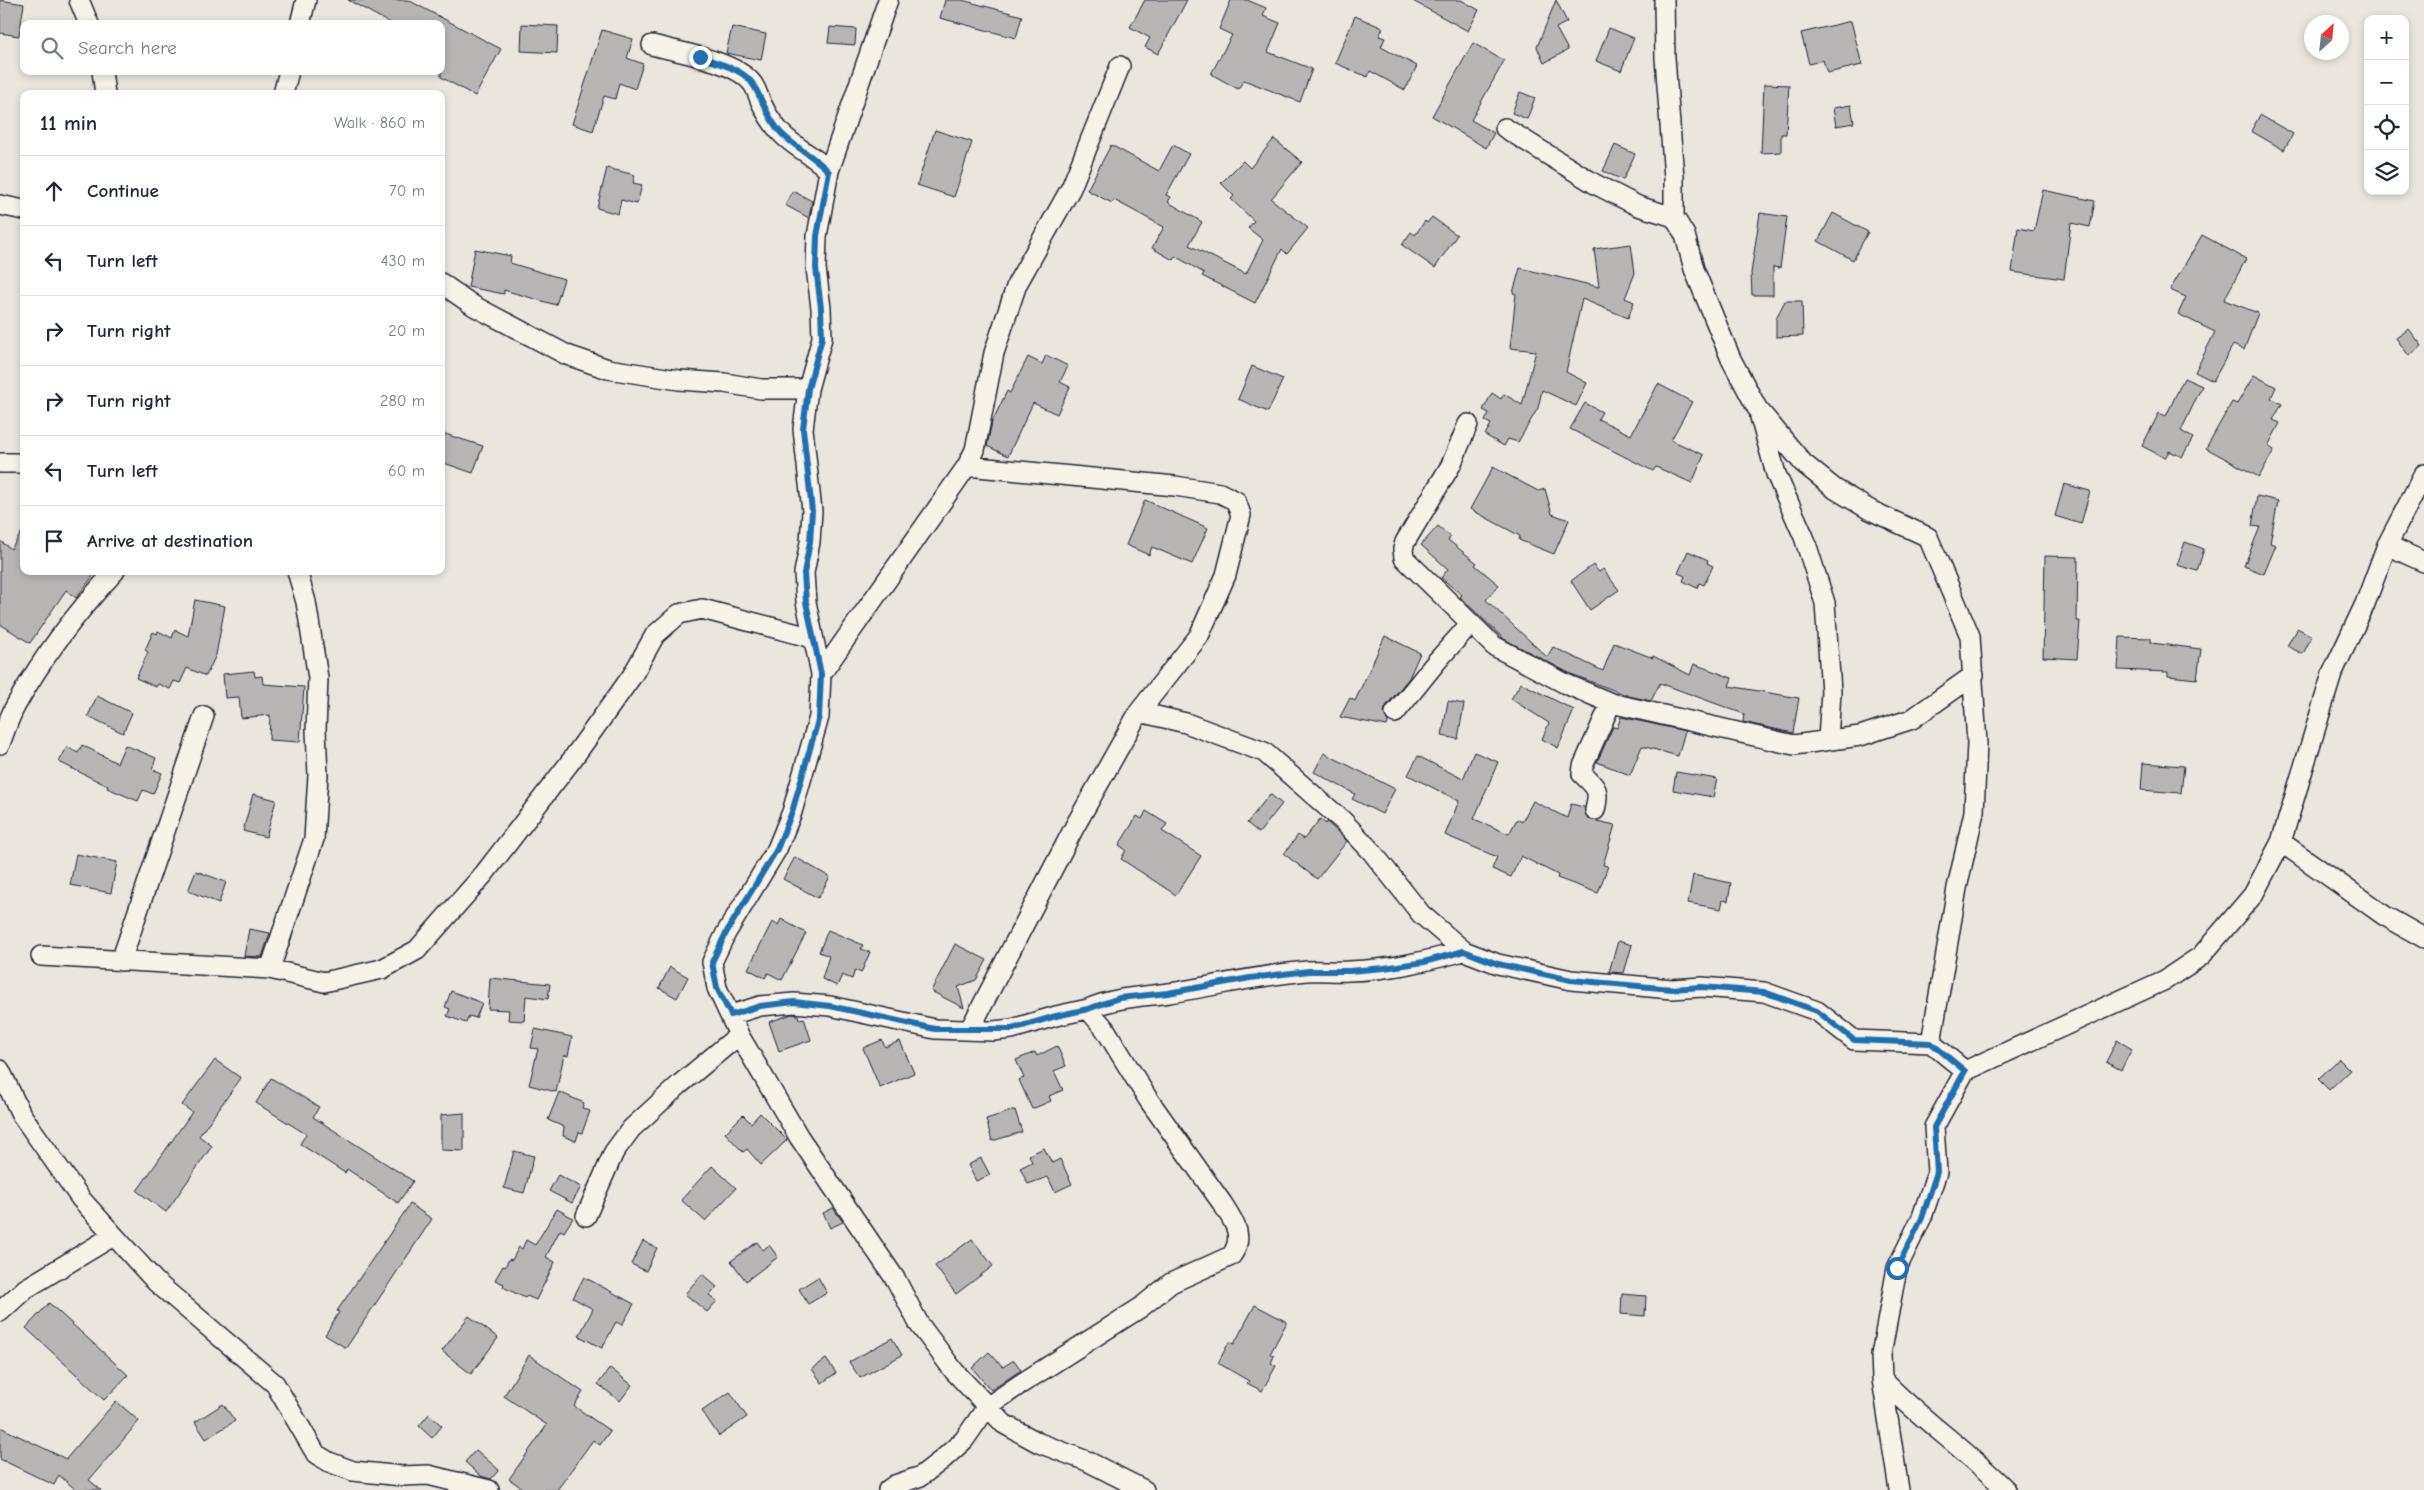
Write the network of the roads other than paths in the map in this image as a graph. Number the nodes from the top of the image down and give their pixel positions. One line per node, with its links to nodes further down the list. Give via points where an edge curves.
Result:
1 (79, 0): 5 (street)
2 (306, 0): 6 (street)
3 (888, 0): 14 (street)
4 (1664, 0): 17 (street)
5 (87, 20)
6 (301, 20)
7 (652, 45): 14 (street, via 700,57 749,79 781,133)
8 (1120, 66): 24 (street, via 1071,188 1017,284 994,353 974,450)
9 (103, 75): 11 (street)
10 (288, 75): 12 (street)
11 (104, 90)
12 (284, 90)
13 (1505, 128): 17 (street, via 1595,184 1638,206)
14 (829, 172): 19 (street, via 817,236 816,268 822,338)
15 (0, 205): 16 (street)
16 (20, 209)
17 (1674, 217): 20 (street, via 1685,235 1694,269 1731,359)
18 (445, 286): 19 (street, via 474,306 567,355 608,369 761,389)
19 (808, 389): 31 (street, via 803,429 812,511 804,573)
20 (1757, 408): 33 (street, via 1803,463 1835,489 1870,510 1928,537 1970,636); 38 (street, via 1776,474 1804,537 1825,603 1831,692)
21 (1468, 424): 30 (street, via 1451,465 1403,549 1404,558)
22 (20, 463): 23 (street)
23 (0, 464)
24 (966, 466): 32 (street); 35 (street, via 1175,486 1220,493 1236,501 1241,515 1226,575 1199,636)
25 (2424, 474): 26 (street)
26 (2387, 545): 27 (street); 41 (street, via 2365,604 2332,674)
27 (2424, 562)
28 (111, 575): 39 (street, via 75,614 42,662 15,706)
29 (298, 575): 46 (street, via 306,602 318,678 314,839)
30 (1471, 624): 34 (street, via 1494,646 1566,684); 36 (street)
31 (813, 638): 32 (street); 46 (street, via 702,609 679,614 655,635 632,676 571,761 484,874 418,950 382,969 324,982)
32 (821, 674): 48 (street, via 819,717 792,812 777,849 712,962 717,988)
33 (1974, 675): 38 (street, via 1912,719 1860,736); 51 (street, via 1977,744 1974,812 1957,888)
34 (1611, 703): 38 (street, via 1794,745); 40 (street, via 1583,766 1582,774 1599,794)
35 (1138, 712): 43 (street, via 1186,723 1264,752 1343,822 1372,852 1421,914); 49 (street)
36 (1395, 713)
37 (204, 716): 45 (street)
38 (1828, 740)
39 (0, 744)
40 (1595, 810)
41 (2281, 842): 42 (street, via 2385,916); 53 (street, via 2253,895 2201,956 2165,980)
42 (2424, 938)
43 (1464, 951): 47 (street, via 1384,968 1309,971 1119,998); 51 (street, via 1498,964 1571,980 1672,989 1702,987 1764,992 1817,1011 1854,1040)
44 (41, 956): 45 (street)
45 (121, 961): 46 (street)
46 (270, 969)
47 (1088, 1009): 49 (street, via 1012,1029); 58 (street, via 1105,1029 1148,1099 1233,1220 1239,1237 1237,1249 1231,1256 1172,1283 1140,1308)
48 (731, 1015): 49 (street, via 760,1006 794,1002 830,1006 935,1029); 50 (street)
49 (970, 1029)
50 (739, 1036): 54 (street, via 631,1130 614,1152); 58 (street, via 799,1137 896,1280 919,1324 954,1371)
51 (1931, 1043): 53 (street)
52 (0, 1070): 55 (street, via 22,1114 81,1199)
53 (1965, 1071): 57 (street, via 1934,1127 1937,1172 1922,1218 1897,1268 1881,1356)
54 (586, 1216)
55 (113, 1236): 56 (street, via 25,1289); 59 (street, via 156,1282 275,1384 316,1454 353,1472 428,1475)
56 (0, 1312)
57 (1882, 1379): 62 (street); 63 (street, via 1909,1408 1942,1432)
58 (987, 1407): 60 (street, via 964,1440 943,1458 921,1476); 61 (street, via 1004,1424 1039,1443 1087,1461)
59 (488, 1490)
60 (888, 1490)
61 (1144, 1490)
62 (1899, 1490)
63 (2006, 1490)

